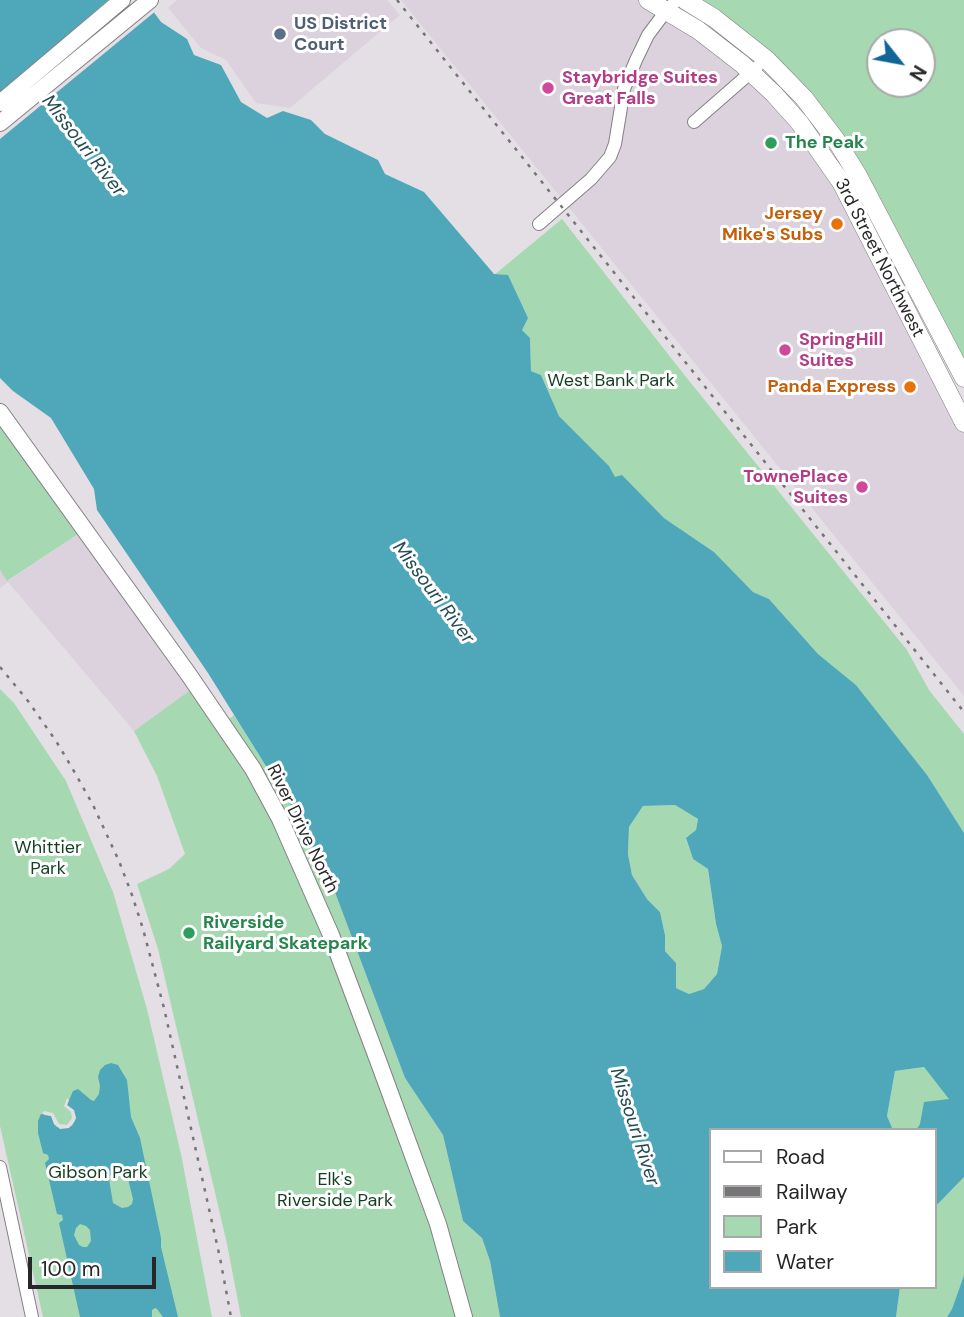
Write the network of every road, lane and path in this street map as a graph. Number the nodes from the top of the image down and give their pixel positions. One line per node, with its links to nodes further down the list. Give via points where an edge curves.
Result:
1 (122, 0): 8 (main road)
2 (150, 0): 10 (main road)
3 (648, 0): 5 (highway, 3rd Street Northwest)
4 (685, 0): 6 (highway, 3rd Street Northwest)
5 (671, 5): 7 (highway, 3rd Street Northwest); 11 (street, via 648,35 624,89 610,157)
6 (766, 59): 7 (street); 12 (highway, 3rd Street Northwest, via 804,99 858,174)
7 (751, 72): 9 (street); 14 (highway, 3rd Street Northwest, via 799,122 841,182)
8 (0, 103)
9 (694, 122)
10 (0, 123)
11 (539, 224)
12 (964, 378)
13 (0, 412): 18 (main road, River Drive North, via 189,675 253,769 280,819 384,1076 438,1224)
14 (964, 423)
15 (0, 1167): 16 (street)
16 (5, 1216): 17 (street)
17 (32, 1317)
18 (464, 1317)

